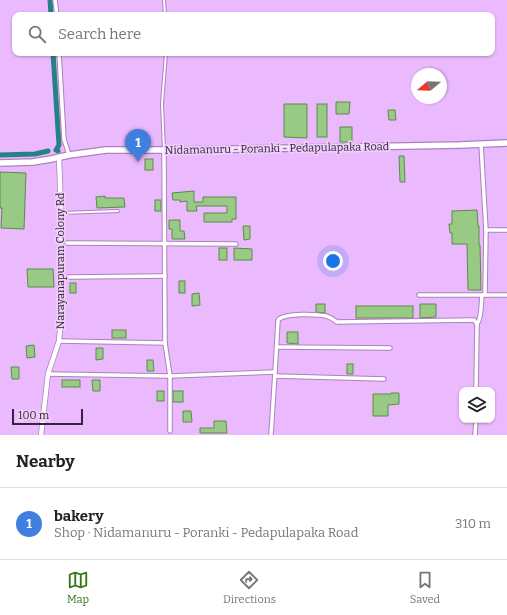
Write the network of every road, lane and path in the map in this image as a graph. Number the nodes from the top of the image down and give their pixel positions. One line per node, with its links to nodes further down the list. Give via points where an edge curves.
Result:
1 (56, 0): 3 (street)
2 (164, 0): 4 (lane)
3 (57, 12)
4 (165, 12)
5 (59, 56): 10 (street, via 64,140)
6 (166, 56): 9 (lane, via 162,104)
7 (507, 143): 8 (main road, Nidamanuru - Poranki - Pedapulapaka Road)
8 (481, 144): 9 (main road, Nidamanuru - Poranki - Pedapulapaka Road); 15 (street)
9 (164, 150): 10 (main road, Nidamanuru - Poranki - Pedapulapaka Road, via 106,150); 18 (street)
10 (69, 155): 11 (main road, Nidamanuru - Poranki - Pedapulapaka Road)
11 (60, 157): 12 (main road, Nidamanuru - Poranki - Pedapulapaka Road, via 33,162); 14 (street, Narayanapuram Colony Rd)
12 (0, 163)
13 (118, 211): 14 (lane)
14 (61, 213): 26 (street, Narayanapuram Colony Rd, via 62,320)
15 (486, 230): 16 (street); 23 (street)
16 (507, 230)
17 (67, 243): 18 (street)
18 (164, 243): 19 (street); 20 (street)
19 (236, 244)
20 (165, 276): 21 (street); 27 (street)
21 (69, 277)
22 (419, 295): 23 (street)
23 (483, 295): 24 (street); 25 (street)
24 (507, 295)
25 (477, 324): 28 (street, via 474,320 338,322 326,316 288,315 279,319); 34 (street)
26 (59, 341): 27 (street); 30 (street, Narayanapuram Colony Rd)
27 (165, 343): 32 (street)
28 (277, 347): 29 (street); 31 (street)
29 (390, 348)
30 (48, 374): 32 (street); 37 (street, Narayanapuram Colony Rd)
31 (275, 374): 32 (street); 33 (street); 38 (street)
32 (170, 376): 36 (street)
33 (384, 379)
34 (476, 387)
35 (476, 423): 39 (street)
36 (170, 431)
37 (41, 435)
38 (271, 435)
39 (475, 435)

